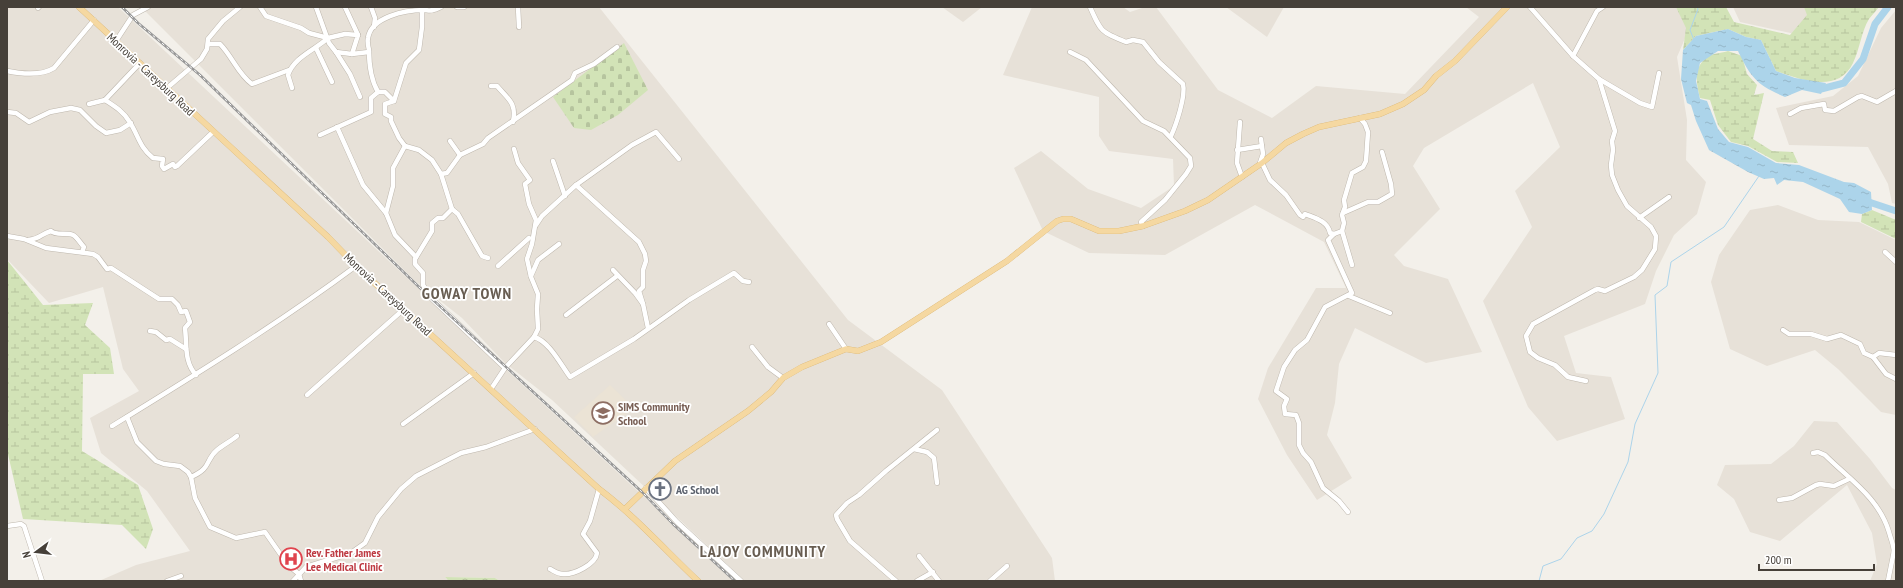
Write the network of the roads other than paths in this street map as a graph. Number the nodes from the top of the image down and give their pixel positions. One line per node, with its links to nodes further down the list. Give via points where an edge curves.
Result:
1 (79, 7): 18 (main road, Monrovia - Careysburg Road)
2 (148, 7): 23 (street, via 132,15)
3 (240, 7): 24 (street, via 223,21 208,39)
4 (260, 7): 22 (street, via 266,16)
5 (316, 7): 22 (street)
6 (345, 7): 21 (street)
7 (371, 7): 19 (street, via 375,18)
8 (441, 7): 17 (street)
9 (457, 7): 10 (street)
10 (464, 7)
11 (518, 7): 20 (street)
12 (1090, 7): 56 (street, via 1102,31 1126,42 1143,42 1159,62 1183,84 1180,111)
13 (1507, 7): 49 (main road, via 1475,42 1424,90 1395,108)
14 (1530, 7): 31 (street)
15 (1603, 7): 31 (street, via 1597,11)
16 (422, 8): 17 (street); 19 (street, via 386,17); 45 (street, via 421,40 418,50 406,63)
17 (434, 9)
18 (94, 20): 23 (main road, Monrovia - Careysburg Road); 34 (street, via 54,68 40,73)
19 (374, 27): 28 (street, via 369,32 367,40)
20 (519, 27)
21 (358, 36): 22 (street, via 345,34); 30 (street)
22 (328, 38): 25 (street); 27 (street)
23 (116, 41): 32 (main road, Monrovia - Careysburg Road)
24 (208, 44): 33 (street, via 220,44 246,81 252,84); 39 (street, via 201,59)
25 (316, 48): 33 (street, via 307,52); 37 (street)
26 (617, 48): 51 (street, via 575,73 572,80)
27 (336, 52): 30 (street); 43 (street)
28 (369, 52): 30 (street); 42 (street, via 374,85)
29 (1070, 52): 56 (street, via 1086,60 1100,73 1117,95 1125,100 1143,121 1164,130)
30 (352, 54)
31 (1573, 56): 36 (street)
32 (140, 63): 39 (main road, Monrovia - Careysburg Road); 44 (street)
33 (289, 70): 40 (street)
34 (7, 71)
35 (1659, 73): 36 (street, via 1652,107 1640,103)
36 (1599, 79): 76 (street, via 1615,131 1612,141 1612,175 1627,206)
37 (332, 82)
38 (491, 86): 51 (street, via 497,86 514,106)
39 (167, 88): 54 (main road, Monrovia - Careysburg Road)
40 (292, 88)
41 (1896, 91): 48 (street, via 1877,102 1862,96 1834,111 1825,110 1824,104 1801,108)
42 (378, 92): 45 (street, via 385,92); 53 (street, via 371,98 371,112)
43 (360, 97)
44 (105, 100): 46 (street); 50 (street, via 122,111)
45 (394, 101): 59 (street, via 385,104 385,114 391,117)
46 (89, 104)
47 (7, 112): 50 (street, via 16,113 29,122 50,112 71,108 80,110 106,133 120,130)
48 (1790, 114)
49 (1360, 118): 67 (main road, via 1319,127 1303,134); 75 (street, via 1368,132 1366,161 1363,167 1352,173 1345,194)
50 (131, 122): 54 (street, via 140,143 153,158 163,159 164,169 173,164 177,166)
51 (514, 122): 64 (street, via 483,144)
52 (1240, 122): 62 (street)
53 (337, 127): 55 (street); 74 (street, via 363,186)
54 (214, 132): 91 (main road, Monrovia - Careysburg Road)
55 (320, 135)
56 (1170, 136): 77 (street, via 1187,153 1191,166 1165,200 1141,222)
57 (1261, 139): 60 (street)
58 (450, 141): 64 (street)
59 (405, 146): 68 (street, via 419,150 432,160); 74 (street, via 393,168 393,186)
60 (1262, 146): 62 (street); 67 (street)
61 (514, 149): 78 (street, via 518,163 530,180 525,184 529,204 536,217)
62 (1237, 150): 69 (street, via 1237,163)
63 (1382, 152): 75 (street, via 1392,194 1378,202 1368,202)
64 (460, 155): 68 (street, via 447,172)
65 (679, 159): 70 (street, via 656,132 632,145)
66 (553, 161): 71 (street)
67 (1260, 165): 69 (main road); 80 (street, via 1300,215 1315,217)
68 (441, 174): 73 (street)
69 (1242, 177): 77 (main road, via 1202,203)
70 (576, 185): 71 (street); 98 (street, via 639,242 646,254 643,287 640,291)
71 (565, 196): 78 (street, via 542,216)
72 (1669, 197): 76 (street)
73 (452, 209): 87 (street, via 443,218 438,218 432,223 432,231); 88 (street, via 458,214 482,256)
74 (386, 213): 87 (street, via 395,236)
75 (1343, 213): 79 (street)
76 (1639, 218): 117 (street, via 1651,226 1656,236 1655,249 1642,270 1634,277 1605,291 1595,290 1533,324 1526,336 1530,352 1538,358 1555,365 1568,377)
77 (1143, 226): 109 (main road, via 1109,232 1099,231 1071,219 1058,221 1007,261 881,342 858,351)
78 (536, 227): 95 (street, via 527,256)
79 (1342, 231): 80 (street); 90 (street)
80 (1334, 234): 97 (street, via 1328,240 1352,293)
81 (7, 236): 83 (street)
82 (529, 238): 92 (street)
83 (27, 240): 85 (street, via 46,248); 85 (street, via 38,239 51,231 54,234 71,235 84,248)
84 (560, 244): 95 (street, via 538,260)
85 (82, 252): 108 (street, via 96,255 107,269 111,268 159,299 172,299 181,312 186,311 190,322 185,328)
86 (1885, 252): 89 (street)
87 (416, 257): 112 (street, via 415,264 423,273 424,285 432,299)
88 (488, 258)
89 (1896, 262)
90 (1352, 265)
91 (356, 266): 99 (main road, Monrovia - Careysburg Road); 114 (street)
92 (498, 266)
93 (613, 270): 94 (street)
94 (617, 276): 98 (street); 101 (street)
95 (531, 277): 106 (street, via 538,294 538,329)
96 (749, 282): 103 (street, via 743,281 734,273)
97 (1349, 296): 100 (street); 135 (street, via 1325,307 1307,340 1294,350 1284,367 1276,391 1287,399 1284,406 1285,414 1296,415 1299,423 1299,445 1311,462 1323,488)
98 (643, 304): 103 (street)
99 (404, 309): 113 (main road, Monrovia - Careysburg Road); 119 (street)
100 (1390, 313)
101 (566, 315)
102 (830, 324): 109 (street)
103 (648, 328): 106 (street, via 570,377 549,347)
104 (1784, 330): 111 (street, via 1789,334 1810,334 1827,339 1841,335 1857,342 1864,353)
105 (150, 331): 108 (street)
106 (534, 337): 112 (street)
107 (752, 347): 115 (street, via 768,367)
108 (186, 349): 114 (street, via 189,365)
109 (846, 349): 115 (main road, via 802,367)
110 (1896, 354): 111 (street, via 1879,353)
111 (1873, 356): 116 (street, via 1886,374)
112 (505, 368): 118 (street)
113 (474, 373): 118 (main road, Monrovia - Careysburg Road); 121 (street)
114 (196, 375): 120 (street)
115 (783, 378): 131 (main road, via 748,411 680,458)
116 (1896, 379)
117 (1586, 381)
118 (491, 389): 123 (main road, Monrovia - Careysburg Road)
119 (307, 395)
120 (127, 417): 122 (street); 128 (street, via 139,445 160,463 180,466)
121 (403, 424)
122 (112, 426)
123 (535, 430): 132 (main road, Monrovia - Careysburg Road); 143 (street, via 461,453 416,476 401,489 378,517 365,543 351,553 306,568)
124 (937, 430): 126 (street)
125 (237, 436): 128 (street, via 215,452 201,473)
126 (914, 449): 130 (street, via 927,452 934,458); 151 (street, via 847,503 836,515 850,541)
127 (1813, 453): 129 (street, via 1825,455)
128 (191, 477): 143 (street, via 195,498 210,528 236,538 265,532 288,565)
129 (1849, 479): 133 (street, via 1834,486 1820,484 1792,498); 138 (street, via 1871,498 1884,517)
130 (937, 482)
131 (646, 488): 134 (main road); 150 (street, via 677,522)
132 (599, 489): 134 (main road, Monrovia - Careysburg Road); 141 (street, via 590,521 583,534 596,549 597,556 583,568 569,574)
133 (1779, 500)
134 (625, 509): 149 (main road, Monrovia - Careysburg Road)
135 (1348, 512)
136 (7, 526): 145 (street, via 24,526)
137 (1896, 546): 138 (street)
138 (1894, 553): 155 (street)
139 (919, 556): 142 (street)
140 (1007, 566): 154 (street)
141 (550, 569)
142 (932, 572): 152 (street); 153 (street)
143 (299, 574): 147 (street); 148 (street)
144 (182, 576): 146 (street)
145 (42, 581)
146 (167, 581)
147 (293, 581)
148 (301, 581)
149 (698, 581)
150 (741, 581)
151 (896, 581)
152 (917, 581)
153 (939, 581)
154 (990, 581)
155 (1888, 581)

